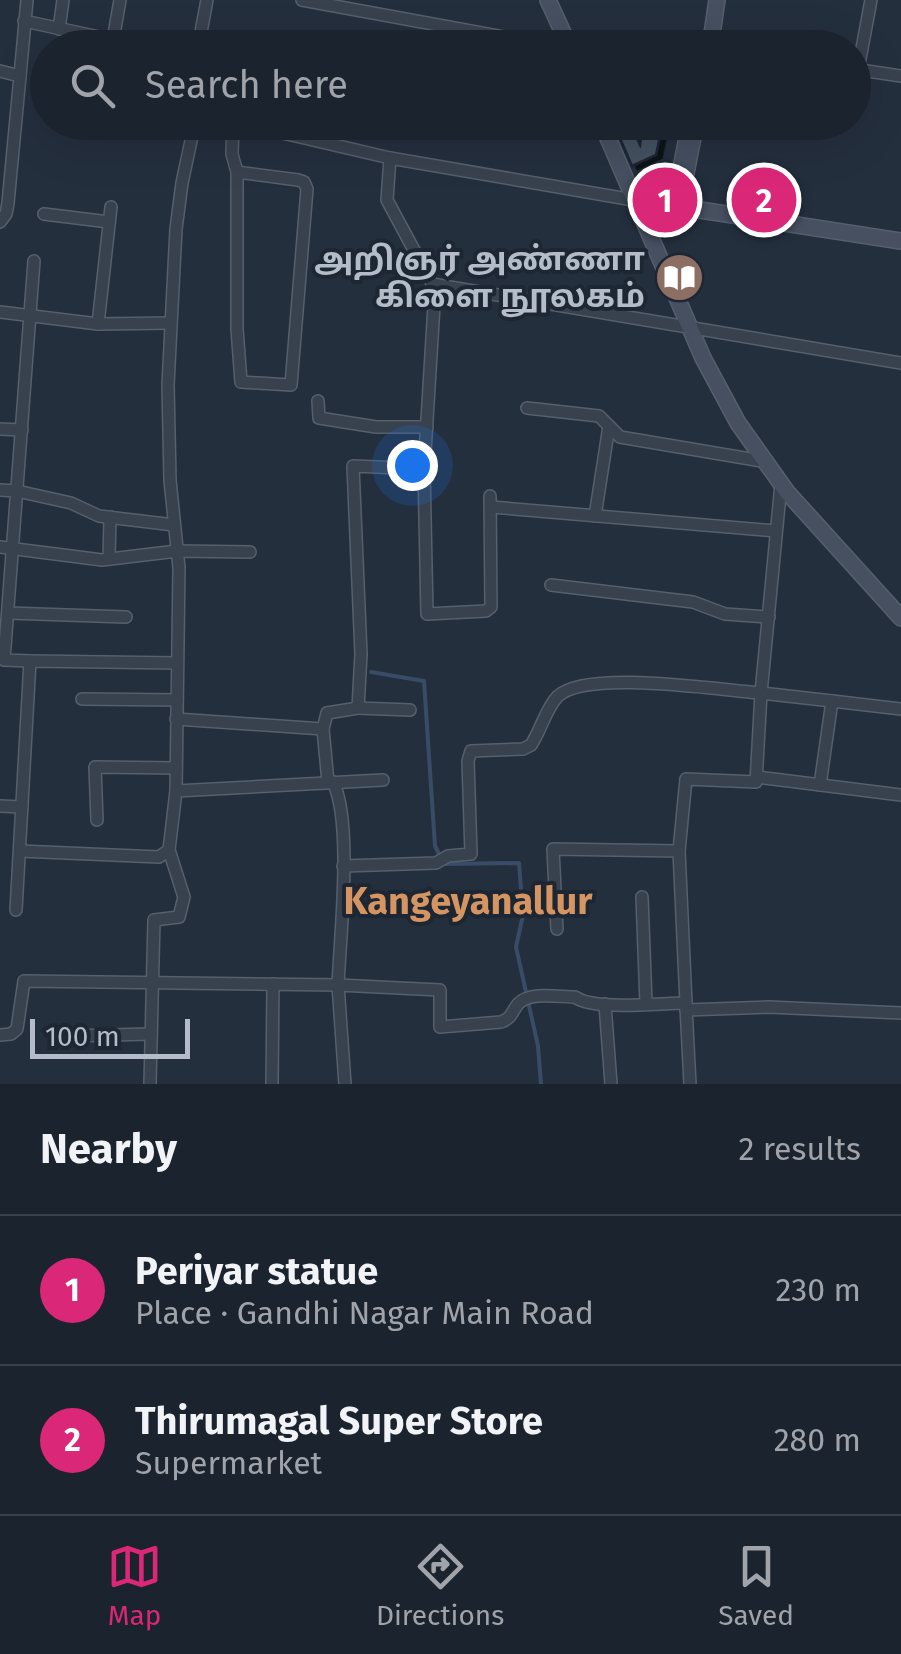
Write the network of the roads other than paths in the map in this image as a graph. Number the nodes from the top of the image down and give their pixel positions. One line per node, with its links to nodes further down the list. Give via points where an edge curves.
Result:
1 (27, 0): 10 (street)
2 (63, 0): 11 (street)
3 (120, 0): 13 (street)
4 (207, 0): 14 (street)
5 (302, 0): 15 (street)
6 (548, 0): 16 (street)
7 (709, 0): 17 (street)
8 (718, 0): 18 (street)
9 (871, 0): 19 (street)
10 (24, 21): 11 (street); 22 (street)
11 (58, 28): 12 (street)
12 (67, 30)
13 (115, 30)
14 (201, 30)
15 (468, 30)
16 (560, 30)
17 (705, 30)
18 (713, 30)
19 (865, 30)
20 (0, 71): 22 (street)
21 (871, 72): 23 (street)
22 (20, 76): 35 (street, via 8,204)
23 (901, 76)
24 (192, 140): 42 (street)
25 (233, 140): 30 (street)
26 (312, 140): 29 (street)
27 (609, 140): 31 (street)
28 (690, 140): 32 (street)
29 (390, 158): 31 (street); 39 (street, via 387,200)
30 (237, 172): 30 (street, via 241,382 292,385 306,189 298,180)
31 (633, 198): 32 (street); 44 (street)
32 (678, 203): 37 (street)
33 (111, 207): 36 (street)
34 (44, 214): 36 (street)
35 (0, 222)
36 (109, 222): 43 (street)
37 (901, 241)
38 (34, 261): 41 (street)
39 (432, 284): 44 (street); 49 (street)
40 (0, 312): 41 (street)
41 (31, 315): 43 (street); 51 (street)
42 (171, 323): 43 (street); 59 (street)
43 (98, 324)
44 (690, 325): 45 (street); 52 (street)
45 (901, 363)
46 (318, 401): 49 (street, via 319,418)
47 (527, 408): 48 (street, via 599,416)
48 (608, 426): 52 (street, via 620,437); 57 (street)
49 (426, 428): 53 (street)
50 (0, 430): 51 (street)
51 (22, 430): 56 (street)
52 (762, 461): 54 (street)
53 (424, 469): 57 (street, via 426,614 491,606 491,502); 77 (street, via 353,466)
54 (781, 484): 60 (street); 69 (street)
55 (0, 490): 56 (street)
56 (17, 490): 58 (street); 61 (street)
57 (596, 516): 60 (street)
58 (110, 518): 59 (street); 64 (street)
59 (174, 525): 62 (street)
60 (776, 531): 67 (street)
61 (6, 547): 64 (street); 66 (street)
62 (177, 551): 63 (street); 64 (street); 72 (street)
63 (250, 552)
64 (109, 559)
65 (551, 584): 67 (street)
66 (8, 613): 68 (street); 70 (street)
67 (769, 617): 73 (street)
68 (126, 618)
69 (901, 618)
70 (2, 660): 71 (street)
71 (30, 662): 72 (street); 90 (street)
72 (177, 664): 75 (street)
73 (761, 693): 76 (street); 83 (street); 95 (street, via 604,682 572,688 558,696 523,749 471,751 471,854 436,863)
74 (82, 699): 75 (street)
75 (176, 700): 80 (street)
76 (832, 701): 78 (street); 86 (street)
77 (358, 708): 79 (street); 81 (street, via 327,713)
78 (901, 709)
79 (410, 710)
80 (176, 719): 81 (street); 82 (street)
81 (324, 729): 85 (street)
82 (176, 768): 87 (street); 91 (street, via 96,767)
83 (756, 778): 86 (street); 94 (street, via 686,779)
84 (382, 780): 85 (street)
85 (331, 782): 87 (street); 95 (street, via 340,798)
86 (820, 785): 88 (street)
87 (176, 791): 92 (street)
88 (901, 795)
89 (0, 806): 90 (street)
90 (22, 806): 93 (street)
91 (97, 820)
92 (169, 850): 93 (street, via 159,857); 99 (street, via 184,897 179,917 154,920)
93 (20, 851): 97 (street)
94 (679, 851): 98 (street, via 553,848); 104 (street)
95 (343, 866): 101 (street)
96 (642, 897): 102 (street)
97 (16, 910)
98 (557, 929)
99 (152, 982): 100 (street); 106 (street); 107 (street, via 24,981 20,1022)
100 (273, 984): 101 (street); 110 (street)
101 (338, 985): 103 (street, via 440,990 440,1027 502,1022 523,1000 574,997); 111 (street)
102 (646, 1003): 103 (street); 104 (street)
103 (605, 1004): 112 (street)
104 (686, 1006): 105 (street); 113 (street)
105 (901, 1013)
106 (151, 1034): 108 (street); 109 (street)
107 (0, 1036)
108 (69, 1036)
109 (150, 1084)
110 (272, 1084)
111 (344, 1084)
112 (610, 1084)
113 (690, 1084)

